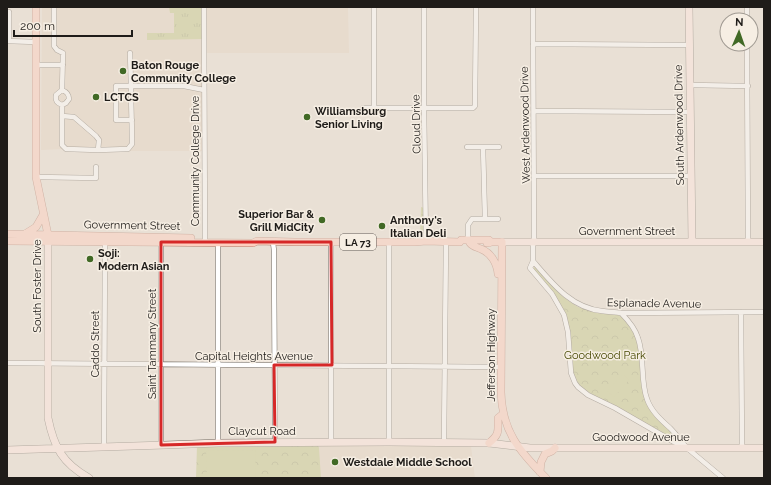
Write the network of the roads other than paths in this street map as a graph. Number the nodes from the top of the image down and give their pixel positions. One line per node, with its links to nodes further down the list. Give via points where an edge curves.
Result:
1 (36, 7): 11 (main road, South Foster Drive)
2 (54, 7): 17 (street, via 54,46 63,53)
3 (204, 7): 22 (street, Community College Drive)
4 (374, 7): 25 (street)
5 (424, 7): 26 (street, Cloud Drive)
6 (476, 7): 26 (street, via 475,106)
7 (533, 7): 12 (street, West Ardenwood Drive)
8 (689, 7): 13 (street, South Ardenwood Drive)
9 (7, 12): 10 (street)
10 (8, 41): 11 (street)
11 (36, 42): 16 (main road, South Foster Drive)
12 (533, 44): 13 (street); 27 (street, West Ardenwood Drive)
13 (690, 45): 18 (street, South Ardenwood Drive)
14 (747, 52): 20 (street)
15 (130, 53): 19 (street)
16 (36, 65): 17 (street); 38 (main road, South Foster Drive)
17 (62, 65): 21 (street)
18 (690, 85): 20 (street); 28 (street, South Ardenwood Drive)
19 (130, 86): 22 (street, via 184,86); 30 (street); 30 (street, via 116,86 116,120)
20 (748, 86): 60 (street)
21 (62, 90): 23 (street, via 55,99); 23 (street, via 66,91 69,99)
22 (204, 90): 46 (street, Community College Drive)
23 (62, 105): 29 (street)
24 (362, 108): 25 (street)
25 (374, 108): 26 (street)
26 (424, 108): 49 (street, Cloud Drive)
27 (534, 111): 28 (street); 36 (street, West Ardenwood Drive)
28 (690, 112): 37 (street, South Ardenwood Drive)
29 (62, 116): 34 (street, via 74,117 96,136 99,140); 34 (street, via 62,145 66,148)
30 (132, 120): 34 (street, via 132,144 128,149)
31 (467, 147): 32 (street)
32 (483, 147): 33 (street); 40 (street)
33 (499, 147)
34 (98, 150)
35 (96, 167): 38 (street, via 96,178)
36 (534, 176): 37 (street); 58 (street, West Ardenwood Drive)
37 (691, 176): 59 (street, South Ardenwood Drive)
38 (36, 177): 39 (main road, South Foster Drive)
39 (43, 215): 43 (main road, via 36,227); 44 (main road, South Foster Drive)
40 (485, 219): 41 (street); 56 (street, via 472,219 468,225)
41 (498, 219)
42 (7, 234): 43 (main road, Government Street / LA 73)
43 (25, 234): 44 (main road, Government Street / LA 73)
44 (48, 238): 46 (main road, Government Street / LA 73); 47 (main road, Government Street / LA 73); 51 (main road, Government Street / LA 73); 69 (street, South Foster Drive)
45 (235, 238): 46 (main road, Government Street / LA 73); 48 (main road, Government Street / LA 73, via 253,238); 62 (main road, via 219,240)
46 (205, 240): 52 (main road, Government Street / LA 73); 62 (main road, Government Street / LA 73)
47 (7, 241)
48 (256, 241): 53 (main road, Government Street / LA 73); 62 (main road, Government Street / LA 73)
49 (426, 241): 50 (main road, Government Street / LA 73); 55 (main road, Government Street / LA 73)
50 (446, 241): 56 (main road, Government Street / LA 73); 76 (street)
51 (105, 242): 52 (main road, Government Street / LA 73); 70 (street, Caddo Street)
52 (162, 242): 71 (street, Saint Tammany Street)
53 (273, 242): 54 (main road, Government Street / LA 73); 73 (street)
54 (331, 242): 55 (main road, Government Street / LA 73); 74 (street)
55 (389, 242): 75 (street)
56 (469, 242): 57 (main road, Government Street); 64 (main road, via 473,247 484,250 491,256 497,266 498,275)
57 (502, 242): 58 (street, Government Street); 64 (main road, Jefferson Highway)
58 (534, 242): 59 (street, Government Street); 63 (street)
59 (692, 242): 60 (street, Government Street)
60 (748, 242): 61 (street, Government Street)
61 (764, 242)
62 (218, 243): 72 (street)
63 (533, 262): 65 (street, Esplanade Avenue, via 566,297 573,301 591,309); 90 (street, via 530,268 552,294 564,315 571,373 578,388)
64 (502, 277): 77 (main road, Jefferson Highway)
65 (621, 312): 66 (street, Esplanade Avenue); 90 (street, via 638,338 647,400 654,412)
66 (741, 312): 67 (street, Esplanade Avenue); 91 (street)
67 (764, 312)
68 (7, 363): 69 (street, Capital Heights Avenue)
69 (48, 364): 70 (street, Capital Heights Avenue); 88 (street, South Foster Drive, via 48,418 51,435)
70 (104, 364): 71 (street, Capital Heights Avenue); 87 (street, Caddo Street)
71 (161, 364): 72 (street, Capital Heights Avenue); 85 (street, Saint Tammany Street)
72 (218, 364): 73 (street, Capital Heights Avenue); 83 (street)
73 (274, 365): 74 (street, Capital Heights Avenue); 79 (street)
74 (332, 365): 75 (street, Capital Heights Avenue); 80 (street)
75 (388, 366): 76 (street, Capital Heights Avenue); 81 (street)
76 (445, 366): 77 (street, Capital Heights Avenue); 82 (street)
77 (501, 367): 78 (main road, Jefferson Highway)
78 (503, 414): 84 (main road, via 498,418 498,433); 86 (main road, Jefferson Highway)
79 (275, 442): 80 (street, Claycut Road); 83 (street, Claycut Road)
80 (331, 442): 81 (street, Claycut Road)
81 (388, 442): 82 (street, Claycut Road)
82 (444, 442): 84 (street, Claycut Road)
83 (218, 443): 85 (street, Claycut Road)
84 (489, 443): 86 (street, Claycut Road)
85 (161, 445): 87 (street, Claycut Road)
86 (518, 446): 89 (street, Goodwood Avenue); 94 (main road, Jefferson Highway)
87 (104, 447): 88 (street, Claycut Road)
88 (57, 448): 93 (street, Claycut Road); 95 (street, South Foster Drive, via 67,463)
89 (555, 448): 90 (street, Goodwood Avenue); 94 (main road, via 545,454)
90 (687, 448): 91 (street, Goodwood Avenue); 97 (street)
91 (742, 448): 92 (street, Goodwood Avenue)
92 (764, 448)
93 (7, 450)
94 (540, 472): 96 (main road, Jefferson Highway)
95 (89, 478)
96 (546, 478)
97 (723, 478)

